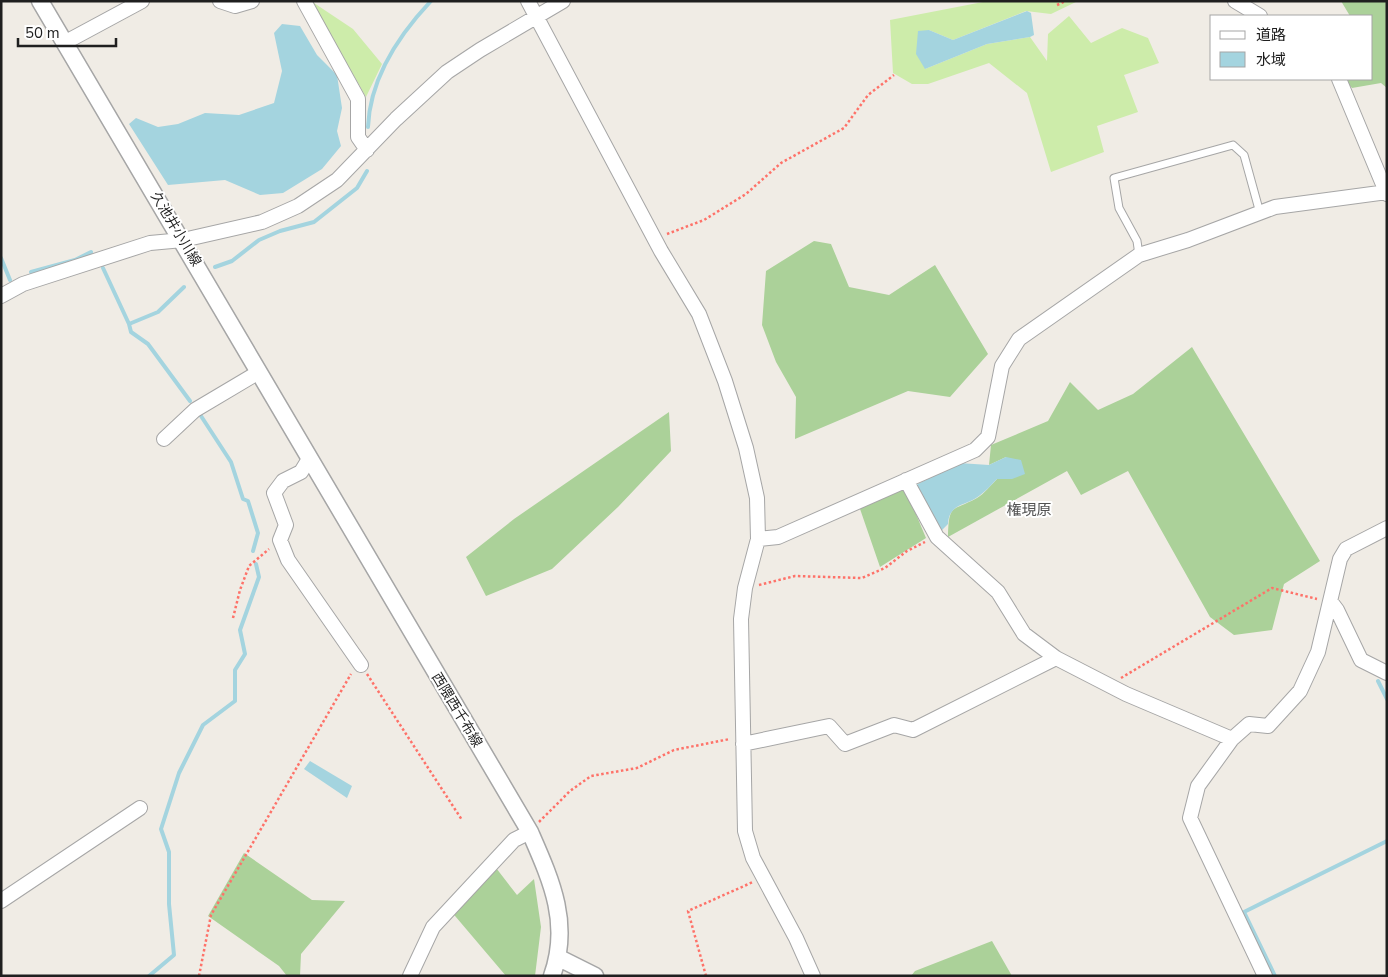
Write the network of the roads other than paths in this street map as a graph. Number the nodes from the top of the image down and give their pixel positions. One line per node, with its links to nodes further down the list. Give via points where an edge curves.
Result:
1 (40, 1): 11 (street, 久池井小川線)
2 (142, 1): 11 (street)
3 (220, 1): 4 (street, via 235,6)
4 (252, 1)
5 (304, 1): 13 (street, via 358,99 358,137)
6 (528, 1): 10 (street)
7 (563, 1): 10 (street)
8 (1235, 1): 9 (street)
9 (1258, 15)
10 (536, 17): 13 (street, via 448,72); 24 (street, via 654,239 699,314 746,448 757,498)
11 (64, 43): 16 (street, 久池井小川線)
12 (1340, 80): 14 (street)
13 (366, 150): 16 (street, via 337,180 298,206 262,222)
14 (1387, 193): 15 (street, via 1275,207)
15 (1260, 212): 17 (street); 17 (lane, via 1244,155 1233,145 1114,178 1118,208 1137,241)
16 (182, 240): 18 (street, via 150,243 23,284); 19 (street, 久池井小川線)
17 (1139, 256): 22 (street, via 1019,339 1002,366 988,437 975,450)
18 (1, 296)
19 (259, 372): 20 (street, via 196,410); 21 (street, 久池井小川線)
20 (164, 439)
21 (309, 459): 27 (street, via 301,472 283,481 274,493 286,526 280,540 288,560); 32 (street, 西隈西千布線)
22 (906, 480): 24 (street, via 778,537); 26 (street, via 937,537 998,592 1024,634)
23 (1387, 528): 25 (street, via 1346,549 1340,559)
24 (758, 539): 30 (street, via 745,588 741,619)
25 (1331, 602): 28 (street, via 1361,660); 29 (street, via 1318,652 1300,691 1268,726 1249,724)
26 (1056, 658): 29 (street); 30 (street, via 913,730 894,725 845,744 829,726)
27 (361, 665)
28 (1387, 673)
29 (1232, 740): 39 (street, via 1198,786 1190,818)
30 (743, 744): 38 (street, via 745,831 753,858)
31 (140, 808): 33 (street)
32 (530, 832): 34 (street, 西隈西千布線, via 552,881 559,920); 35 (street, via 514,840 432,927)
33 (1, 901)
34 (559, 958): 36 (street, 西隈西千布線); 37 (street)
35 (410, 976)
36 (552, 976)
37 (596, 976)
38 (813, 976)
39 (1264, 976)

